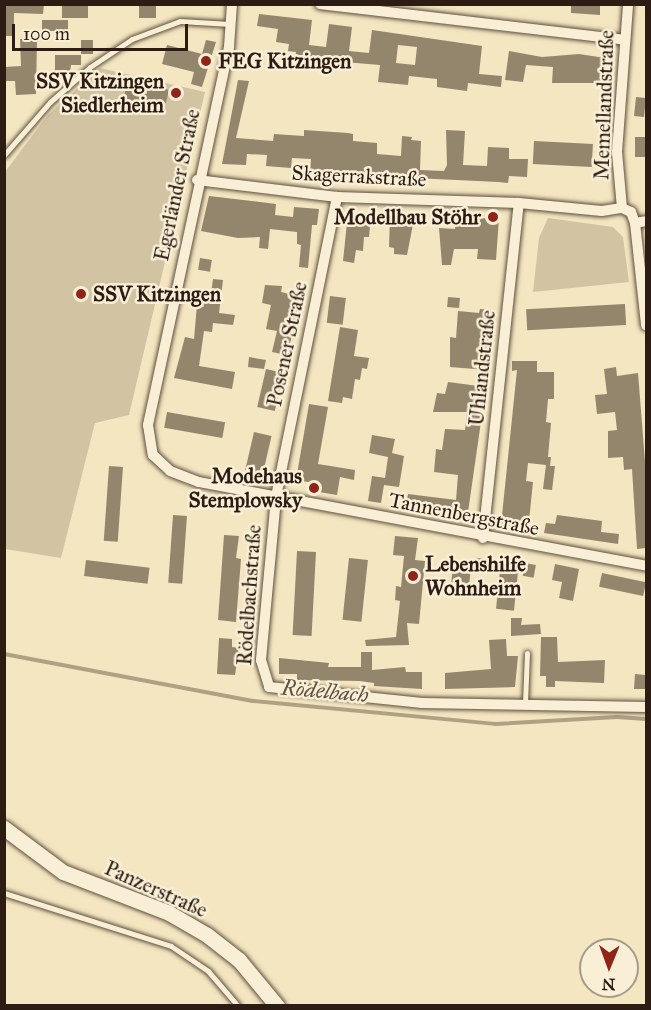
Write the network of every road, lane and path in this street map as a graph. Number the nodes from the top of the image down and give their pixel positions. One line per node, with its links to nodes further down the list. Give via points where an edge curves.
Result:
1 (232, 4): 4 (street, Egerländer Straße)
2 (320, 4): 5 (street)
3 (628, 4): 5 (street, Memellandstraße)
4 (230, 24): 6 (lane, via 180,21 132,39 90,67 50,102); 7 (street, Egerländer Straße, via 229,47)
5 (625, 40): 10 (street, Memellandstraße, via 617,152)
6 (4, 155)
7 (198, 180): 8 (street, Skagerrakstraße); 14 (street, Egerländer Straße, via 147,438 153,455 170,471 199,482)
8 (337, 197): 9 (street, Skagerrakstraße); 14 (street, Posener Straße)
9 (519, 203): 10 (street, Skagerrakstraße, via 602,212); 15 (street, Uhlandstraße)
10 (622, 208): 12 (street, via 631,212)
11 (646, 221): 12 (street)
12 (635, 223): 13 (street)
13 (646, 325)
14 (276, 498): 15 (street, Tannenbergstraße); 18 (street, Rödelbachstraße, via 261,660 268,687 422,703)
15 (483, 538): 16 (street, Tannenbergstraße)
16 (646, 566)
17 (527, 653): 18 (lane)
18 (525, 703): 19 (street, Rödelbachstraße)
19 (646, 707)
20 (4, 828): 23 (main road, Panzerstraße, via 63,872 169,913 207,935 240,960)
21 (4, 893): 22 (lane, via 171,946 208,971)
22 (237, 1005)
23 (278, 1005)

